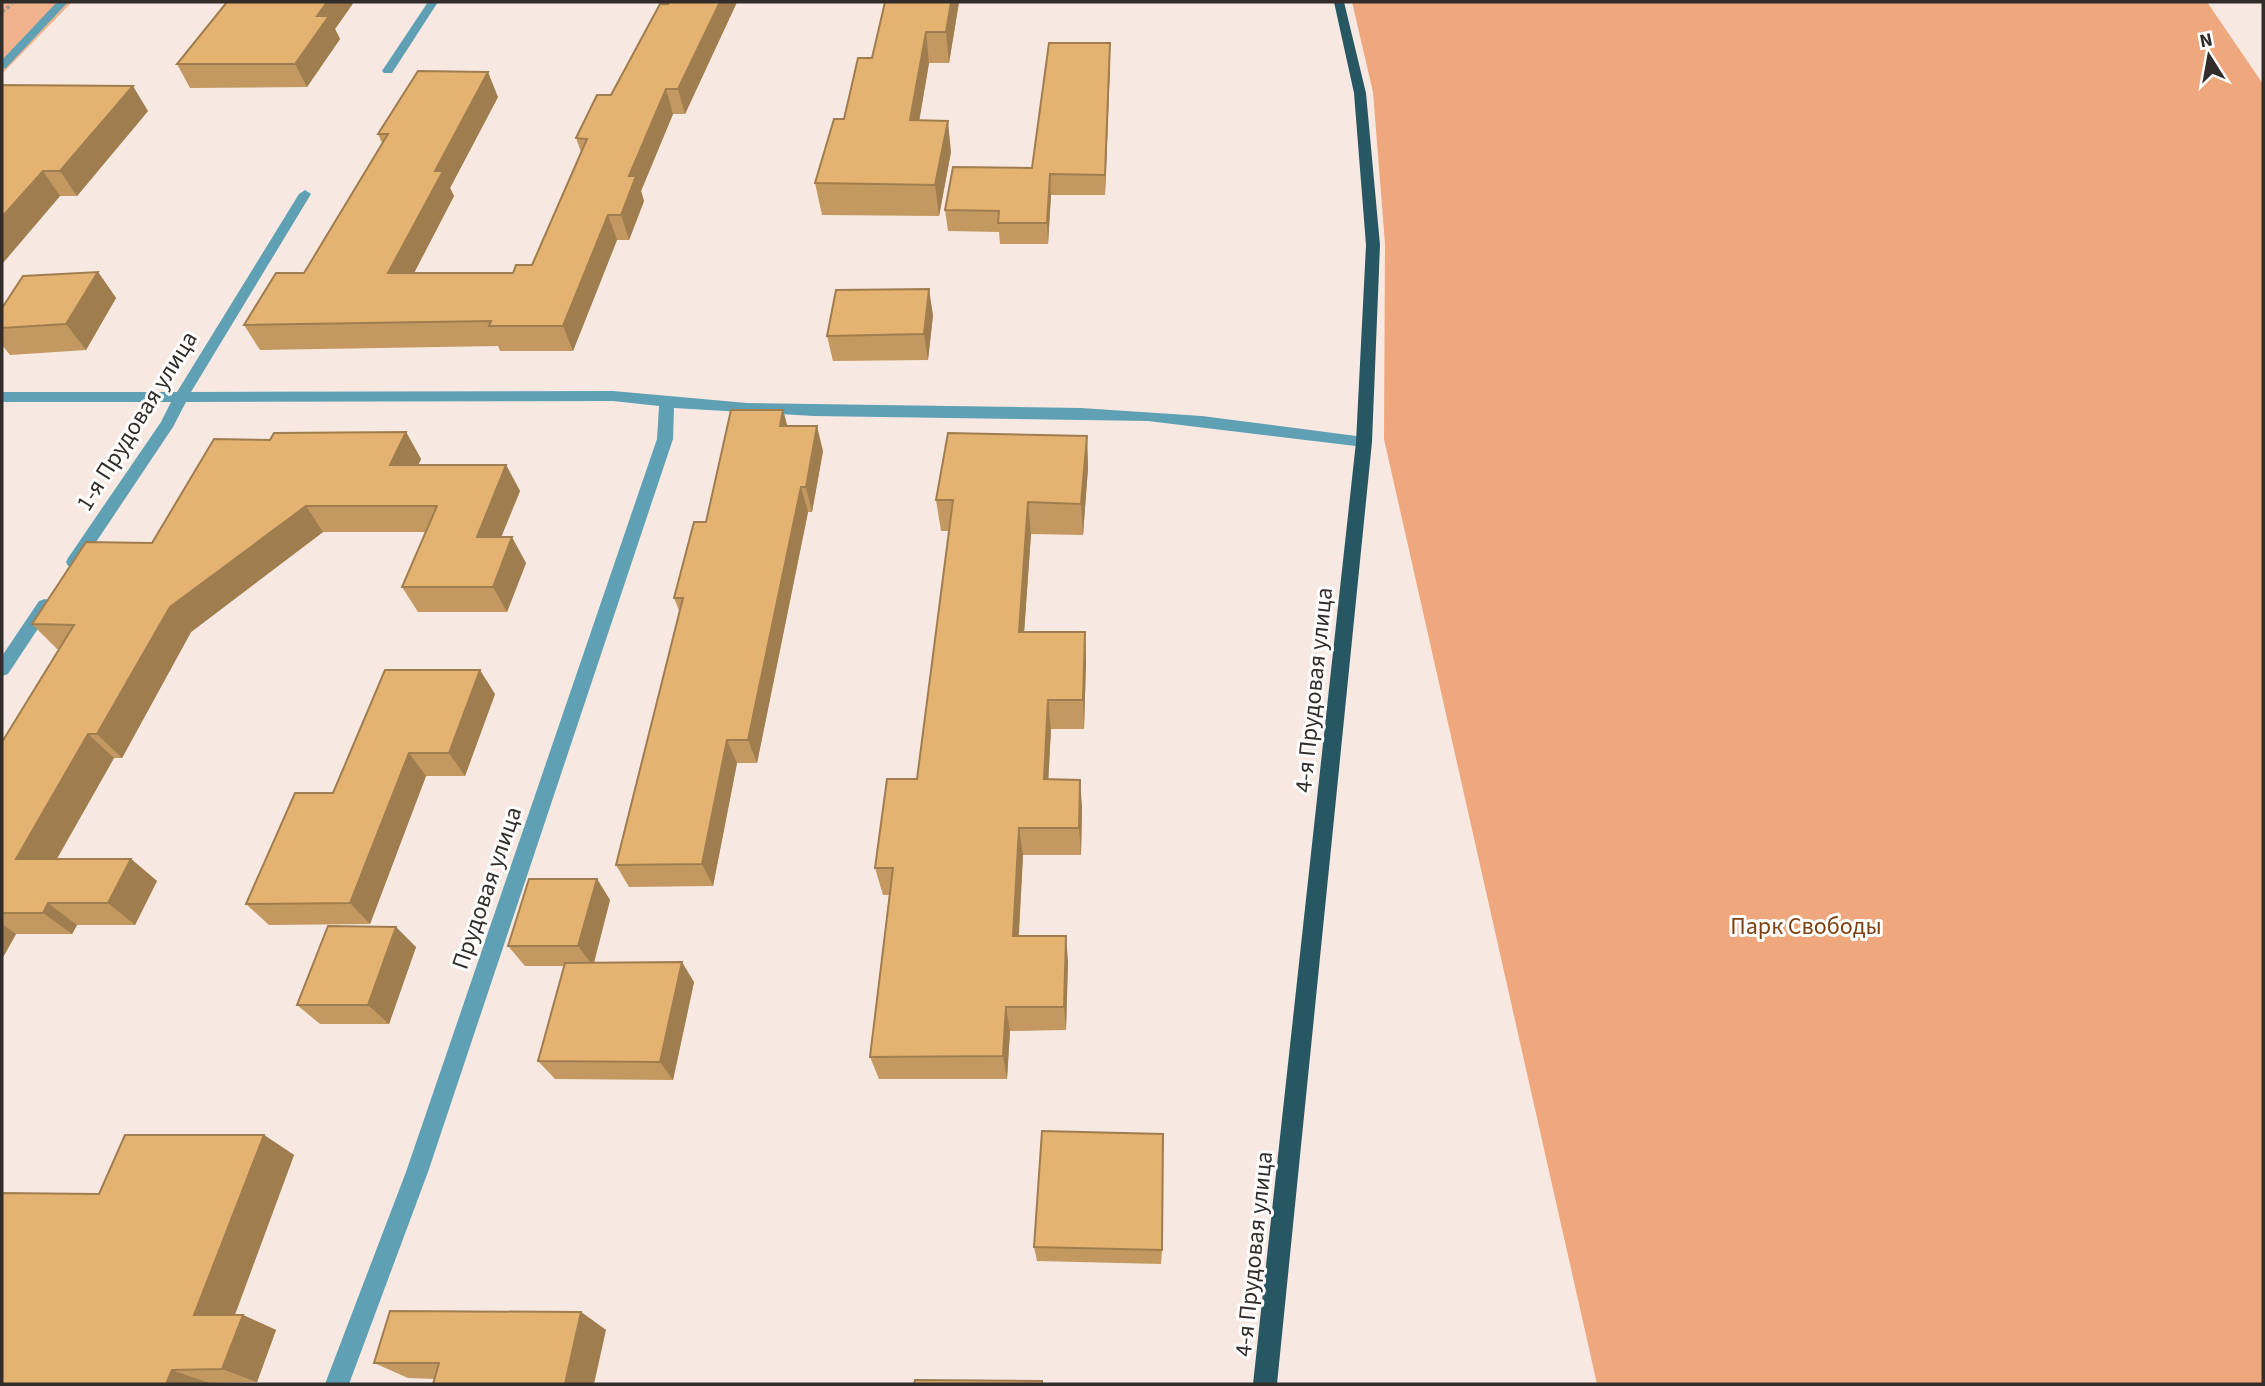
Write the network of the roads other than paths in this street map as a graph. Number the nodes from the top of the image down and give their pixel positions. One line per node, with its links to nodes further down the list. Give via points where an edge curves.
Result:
1 (63, 2): 4 (street)
2 (433, 2): 5 (street)
3 (1339, 2): 10 (main road, 4-я Прудовая улица, via 1360,93 1373,245)
4 (2, 66)
5 (388, 71)
6 (304, 194): 7 (street, 1-я Прудовая улица)
7 (182, 395): 8 (street); 9 (street, via 613,396); 11 (street, 1-я Прудовая улица, via 168,423)
8 (2, 397)
9 (667, 403): 10 (street, via 821,413 1150,416); 12 (street, Прудовая улица, via 666,439 417,1172)
10 (1364, 442): 13 (main road, 4-я Прудовая улица)
11 (2, 669)
12 (337, 1384)
13 (1265, 1384)

